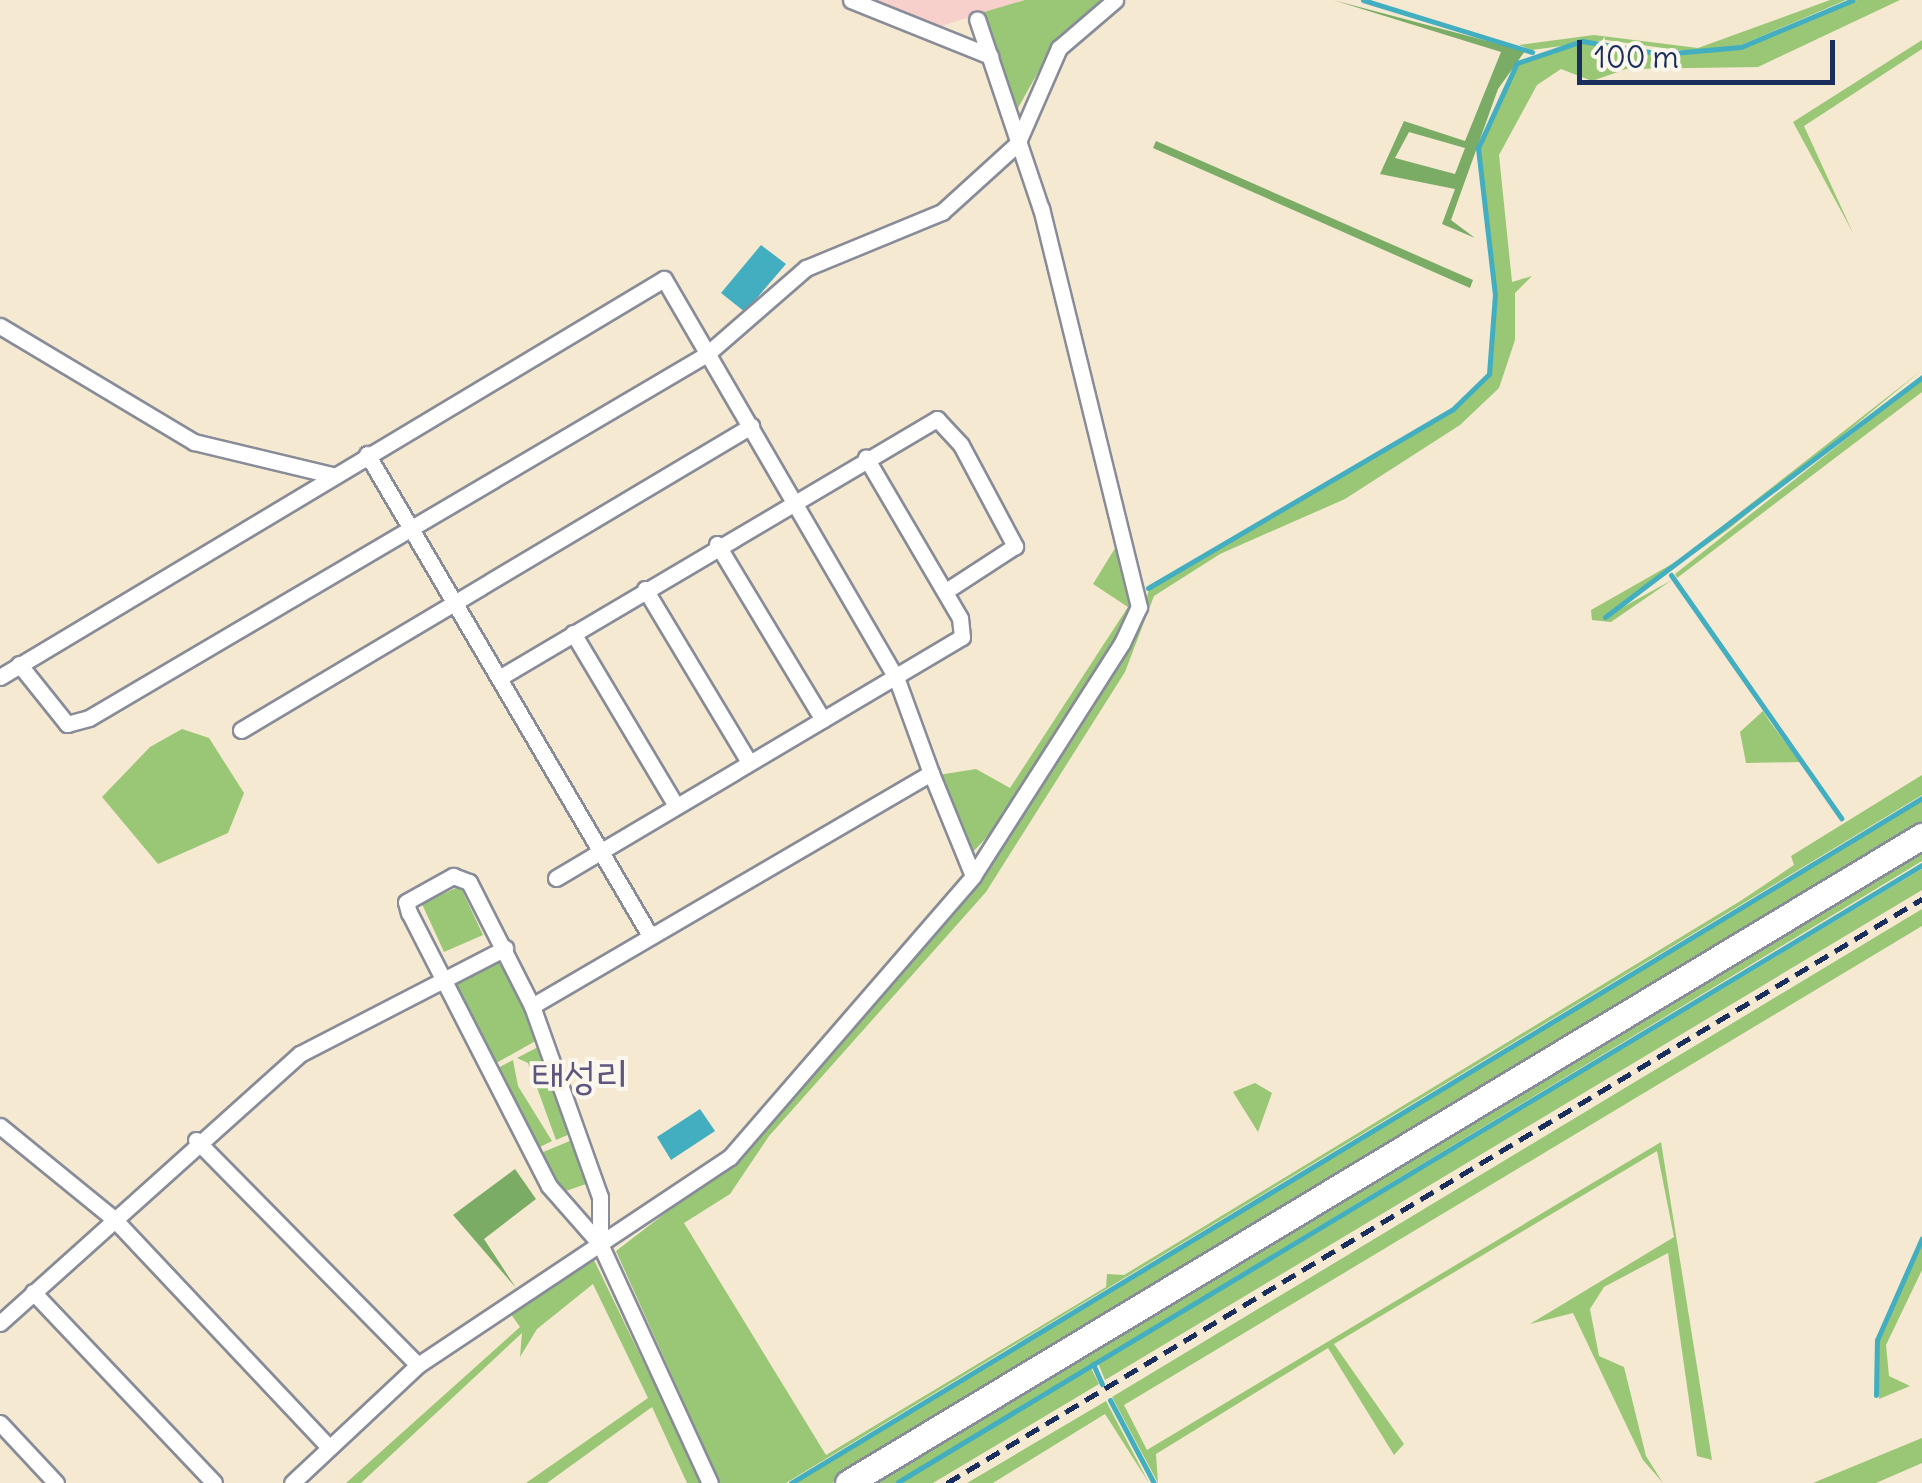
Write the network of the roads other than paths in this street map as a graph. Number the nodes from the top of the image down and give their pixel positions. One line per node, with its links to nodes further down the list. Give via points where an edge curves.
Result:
1 (850, 0): 4 (street)
2 (1115, 0): 5 (street, via 1059,48)
3 (977, 19): 4 (street)
4 (990, 56): 5 (street)
5 (1017, 144): 7 (street, via 942,212 806,268); 30 (street, via 1139,607)
6 (0, 326): 11 (street, via 194,442)
7 (707, 354): 8 (street); 9 (street, via 664,280); 13 (street)
8 (751, 426): 12 (street); 17 (street)
9 (368, 454): 11 (street); 13 (street)
10 (866, 458): 12 (street); 16 (street); 16 (street, via 937,419 961,445 1015,546)
11 (331, 475): 19 (street)
12 (794, 500): 14 (street); 21 (street)
13 (411, 529): 17 (street); 19 (street, via 75,725)
14 (717, 544): 15 (street); 23 (street)
15 (645, 588): 18 (street); 25 (street)
16 (946, 591): 21 (street, via 962,638)
17 (455, 603): 22 (street); 24 (street)
18 (573, 632): 22 (street); 27 (street)
19 (19, 664): 20 (street)
20 (0, 677)
21 (896, 677): 23 (street); 26 (street)
22 (498, 678): 29 (street)
23 (823, 720): 25 (street)
24 (241, 730)
25 (749, 762): 27 (street)
26 (930, 774): 30 (street); 32 (street)
27 (676, 806): 29 (street)
28 (1922, 836): 49 (main road)
29 (600, 852): 31 (street); 32 (street)
30 (972, 876): 39 (street, via 730,1157)
31 (556, 878)
32 (648, 932): 35 (street)
33 (505, 948): 34 (street); 34 (street, via 469,882 454,876 406,902); 35 (street)
34 (439, 978): 37 (street, via 300,1054); 39 (street, via 549,1186)
35 (532, 1006): 39 (street, via 600,1197)
36 (0, 1126): 38 (street)
37 (196, 1140): 38 (street); 42 (street)
38 (114, 1219): 40 (street); 44 (street)
39 (600, 1244): 42 (street); 48 (street)
40 (33, 1292): 41 (street); 46 (street)
41 (0, 1323)
42 (418, 1365): 44 (street)
43 (0, 1422): 45 (street)
44 (329, 1448): 47 (street)
45 (56, 1483)
46 (214, 1483)
47 (292, 1483)
48 (710, 1483)
49 (848, 1483)

